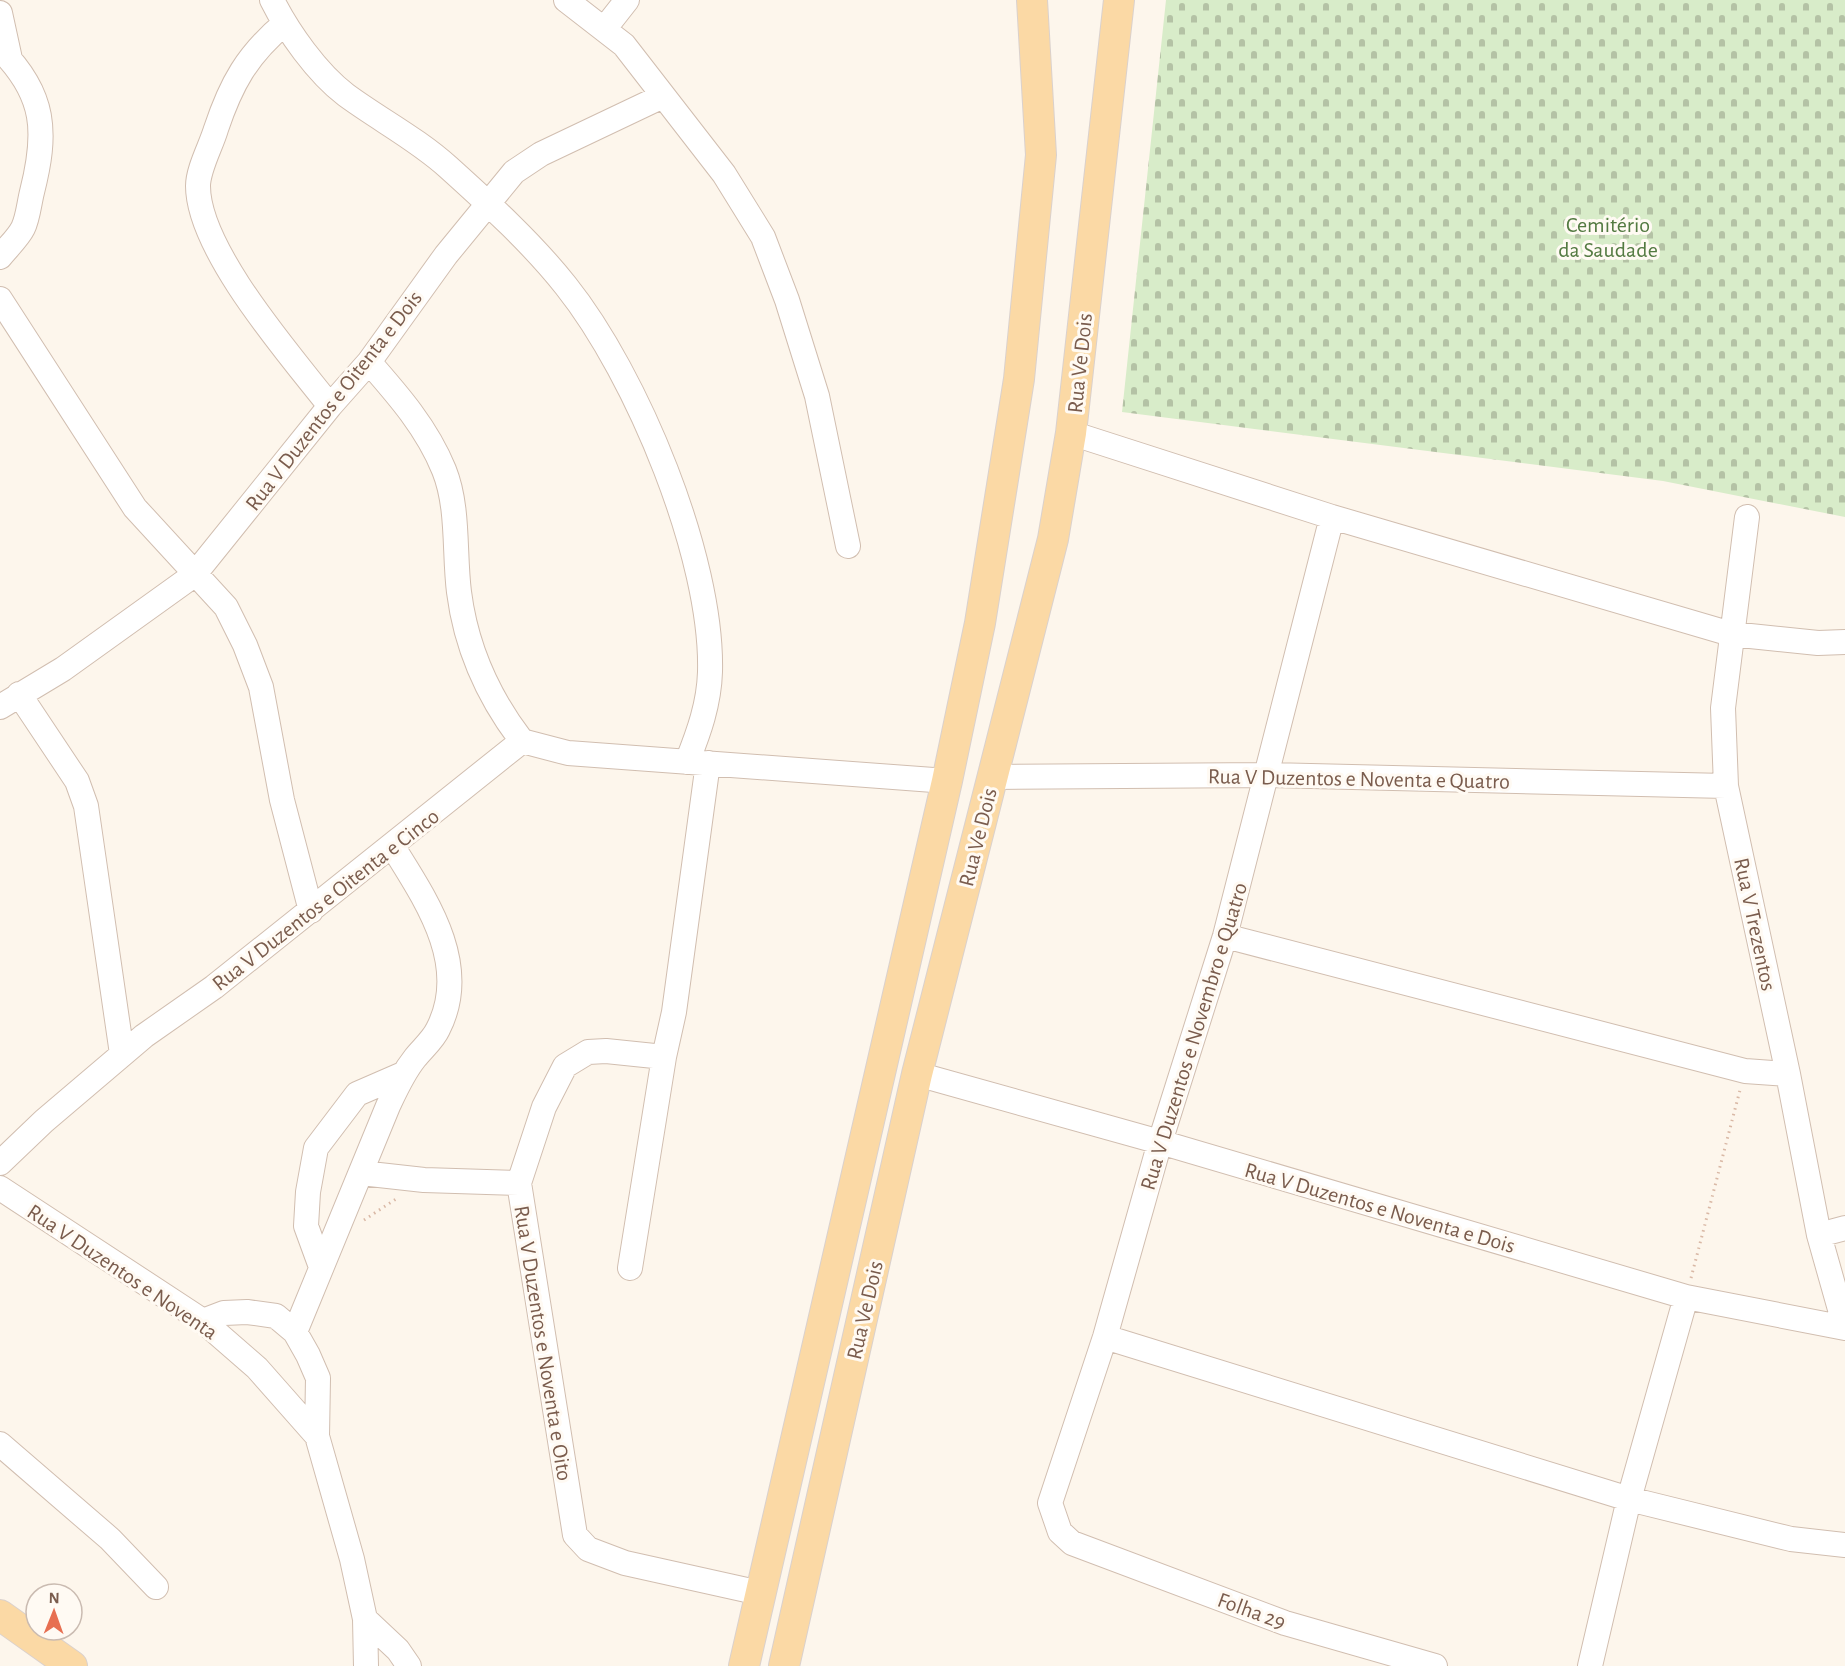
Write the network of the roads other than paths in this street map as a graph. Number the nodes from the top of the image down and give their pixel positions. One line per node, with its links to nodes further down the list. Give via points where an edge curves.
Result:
1 (272, 0): 7 (street)
2 (566, 0): 8 (street)
3 (627, 0): 8 (street)
4 (1032, 0): 28 (main road, Rua Ve Dois, via 1041,155 1019,379 980,623)
5 (1119, 0): 16 (main road, Rua Ve Dois)
6 (0, 13): 9 (street)
7 (284, 24): 11 (street, via 344,93 436,158); 15 (street, via 260,45 226,99 198,183 200,209 230,272)
8 (605, 28): 10 (street, via 624,45)
9 (5, 54): 12 (street, via 35,98 42,127 39,164 23,228)
10 (663, 96): 11 (street, Rua V Duzentos e Oitenta e Dois, via 541,154 514,172); 19 (street, via 724,174 763,237 817,396)
11 (487, 203): 14 (street, Rua V Duzentos e Oitenta e Dois); 25 (street, via 567,286 615,360 645,421 688,534 707,616 710,673)
12 (2, 253)
13 (0, 299): 20 (street, via 135,508)
14 (369, 362): 15 (street, Rua V Duzentos e Oitenta e Dois); 24 (street, via 427,434 445,472 459,594 471,647 499,711)
15 (330, 406): 20 (street, Rua V Duzentos e Oitenta e Dois)
16 (1071, 433): 18 (street); 27 (main road, Rua Ve Dois, via 1053,539)
17 (1747, 517): 21 (street, Rua V Trezentos)
18 (1332, 518): 21 (street); 26 (street, Rua V Duzentos e Novembro e Quatro)
19 (848, 546)
20 (194, 575): 23 (street, Rua V Duzentos e Oitenta e Dois, via 63,669); 31 (street, via 226,607 246,645 261,687 282,800)
21 (1731, 634): 22 (street); 29 (street, Rua V Trezentos, via 1722,708)
22 (1845, 642)
23 (10, 701): 33 (street, via 77,781 86,806)
24 (522, 741): 25 (street, via 568,753); 30 (street, Rua V Duzentos e Oitenta e Cinco)
25 (698, 762): 28 (street); 34 (street, via 674,1012)
26 (1266, 775): 27 (street, Rua V Duzentos e Noventa e Quatro); 29 (street, Rua V Duzentos e Noventa e Quatro); 32 (street, Rua V Duzentos e Novembro e Quatro)
27 (993, 777): 36 (main road, Rua Ve Dois)
28 (947, 781): 58 (main road, Rua Ve Dois)
29 (1726, 786): 37 (street, Rua V Trezentos)
30 (393, 847): 31 (street, Rua V Duzentos e Oitenta e Cinco); 35 (street, via 430,907 448,960 448,998 438,1030)
31 (311, 911): 33 (street, Rua V Duzentos e Oitenta e Cinco)
32 (1225, 936): 37 (street, via 1745,1071); 38 (street, Rua V Duzentos e Novembro e Quatro)
33 (122, 1054): 39 (street, Rua V Duzentos e Oitenta e Cinco)
34 (664, 1056): 41 (street, Rua V Duzentos e Noventa e Oito, via 588,1052 565,1066 544,1107); 46 (street)
35 (403, 1074): 40 (street); 45 (street, via 357,1094 316,1148 306,1226)
36 (917, 1074): 38 (street, Rua V Duzentos e Noventa e Dois); 65 (main road, Rua Ve Dois)
37 (1788, 1074): 44 (street, Rua V Trezentos)
38 (1160, 1142): 47 (street, Rua V Duzentos e Noventa e Dois); 51 (street, Rua V Duzentos e Novembro e Quatro)
39 (0, 1163)
40 (361, 1173): 41 (street, via 424,1180); 45 (street)
41 (519, 1183): 58 (street, Rua V Duzentos e Noventa e Oito, via 575,1535 588,1549 625,1563)
42 (0, 1188): 48 (street, Rua V Duzentos e Noventa)
43 (1845, 1228): 44 (street)
44 (1819, 1235): 49 (street, Rua V Trezentos)
45 (321, 1267): 50 (street)
46 (630, 1268)
47 (1686, 1297): 49 (street, Rua V Duzentos e Noventa e Dois); 54 (street)
48 (203, 1321): 50 (street, via 224,1313 247,1312 276,1316); 52 (street, Rua V Duzentos e Noventa, via 257,1368)
49 (1845, 1328)
50 (295, 1332): 52 (street, via 318,1378)
51 (1106, 1337): 54 (street); 55 (street, Rua V Duzentos e Novembro e Quatro, via 1050,1503 1060,1532)
52 (317, 1436): 60 (street)
53 (0, 1444): 57 (street, via 110,1539)
54 (1629, 1499): 56 (street, via 1791,1539); 67 (street)
55 (1072, 1543): 66 (street, Folha 29, via 1285,1623)
56 (1845, 1545)
57 (156, 1587)
58 (760, 1593): 64 (main road, Rua Ve Dois)
59 (0, 1615): 61 (main road)
60 (365, 1619): 62 (street); 63 (street)
61 (72, 1666)
62 (366, 1666)
63 (409, 1666)
64 (744, 1666)
65 (784, 1666)
66 (1435, 1666)
67 (1590, 1666)

